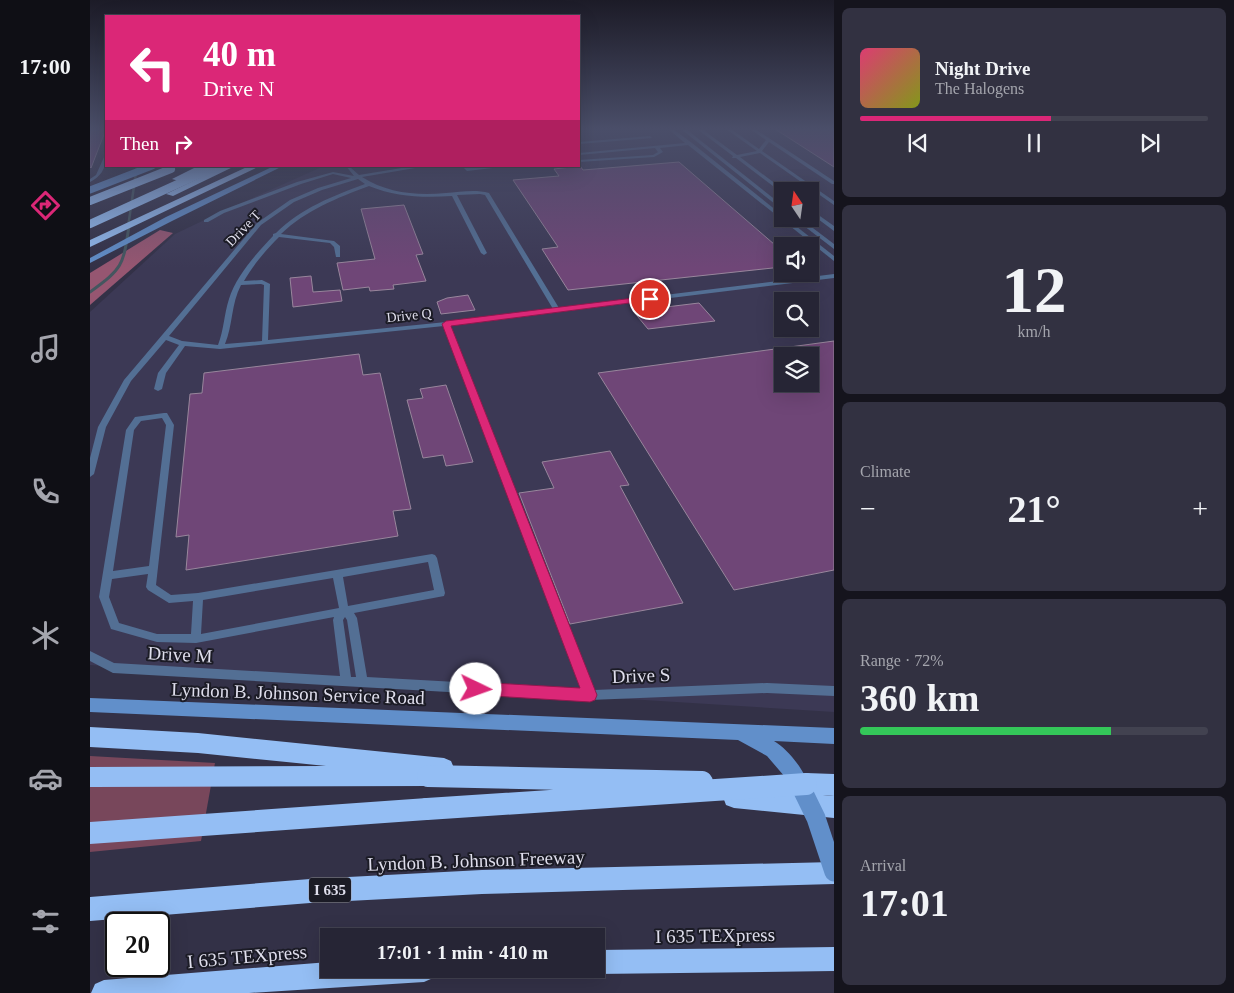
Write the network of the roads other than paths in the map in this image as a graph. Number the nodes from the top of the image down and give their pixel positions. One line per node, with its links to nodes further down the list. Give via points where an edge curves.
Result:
1 (128, 175): 20 (main road, bridge)
2 (155, 175): 22 (highway, bridge)
3 (184, 175): 27 (highway)
4 (197, 175): 30 (highway, bridge)
5 (211, 175): 34 (highway)
6 (236, 175): 25 (highway)
7 (260, 175): 45 (main road)
8 (325, 175): 29 (lane, via 222,212)
9 (348, 175): 16 (lane)
10 (368, 175): 16 (lane, Drive T)
11 (729, 175): 26 (lane)
12 (742, 175): 23 (lane)
13 (762, 175): 19 (lane)
14 (794, 175): 24 (lane)
15 (822, 175): 17 (lane)
16 (358, 177): 18 (lane); 50 (lane, Drive T, via 292,201 259,224)
17 (834, 183)
18 (369, 184): 21 (lane, via 414,196); 35 (lane, via 303,212)
19 (774, 184)
20 (90, 190)
21 (454, 194): 42 (lane); 48 (lane, via 487,194)
22 (90, 201)
23 (774, 201)
24 (834, 203)
25 (169, 207): 38 (highway); 41 (highway)
26 (774, 210)
27 (90, 217)
28 (819, 217): 33 (lane)
29 (206, 222)
30 (90, 224)
31 (797, 228): 36 (lane)
32 (811, 228): 37 (lane)
33 (834, 228)
34 (90, 232)
35 (276, 235): 43 (lane, via 332,242 337,246); 47 (lane)
36 (808, 237)
37 (831, 241): 40 (lane)
38 (90, 244)
39 (819, 246): 44 (lane)
40 (834, 247)
41 (90, 248)
42 (484, 253)
43 (338, 256)
44 (834, 259)
45 (90, 261)
46 (834, 276): 48 (lane, Drive Q)
47 (240, 283): 51 (lane, via 267,284); 53 (lane, via 232,300)
48 (557, 310): 49 (lane, Drive Q)
49 (446, 324): 51 (lane, Drive Q); 67 (lane)
50 (165, 337): 52 (lane, Drive Q); 55 (lane, via 128,380 112,405 102,427)
51 (265, 342): 53 (lane, Drive Q)
52 (183, 344): 53 (lane, Drive Q); 54 (lane, via 162,372)
53 (220, 347)
54 (158, 388)
55 (90, 474)
56 (153, 569): 58 (lane); 58 (lane, via 170,425 164,415 138,419 130,430); 59 (lane, via 151,587 169,600)
57 (337, 573): 59 (lane); 60 (lane); 60 (lane, via 432,558 440,593)
58 (107, 576): 61 (lane, via 104,597 115,626 157,638)
59 (198, 597): 61 (lane)
60 (344, 610): 61 (lane); 64 (lane, via 338,620); 65 (lane, via 352,618)
61 (196, 639)
62 (90, 656): 63 (lane, Drive M, via 113,668)
63 (270, 677): 64 (lane, Drive S)
64 (346, 682): 65 (lane, Drive S)
65 (362, 682): 67 (lane, Drive S)
66 (834, 691): 67 (lane, Drive S, via 767,688)
67 (590, 695)
68 (90, 705): 69 (main road, Lyndon B. Johnson Service Road)
69 (740, 732): 70 (main road, Lyndon B. Johnson Service Road); 73 (main road, via 773,750)
70 (834, 736)
71 (90, 738): 75 (highway, via 206,744)
72 (90, 776): 73 (highway, bridge)
73 (801, 781): 74 (highway); 76 (highway, bridge); 77 (main road, bridge)
74 (834, 785)
75 (834, 807)
76 (90, 833)
77 (834, 872): 78 (highway, Lyndon B. Johnson Freeway / I 635, via 473,882)
78 (90, 909)
79 (834, 959): 80 (highway, I 635 TEXpress)
80 (605, 962)
81 (320, 975): 82 (highway, I 635 TEXpress)
82 (104, 993)

